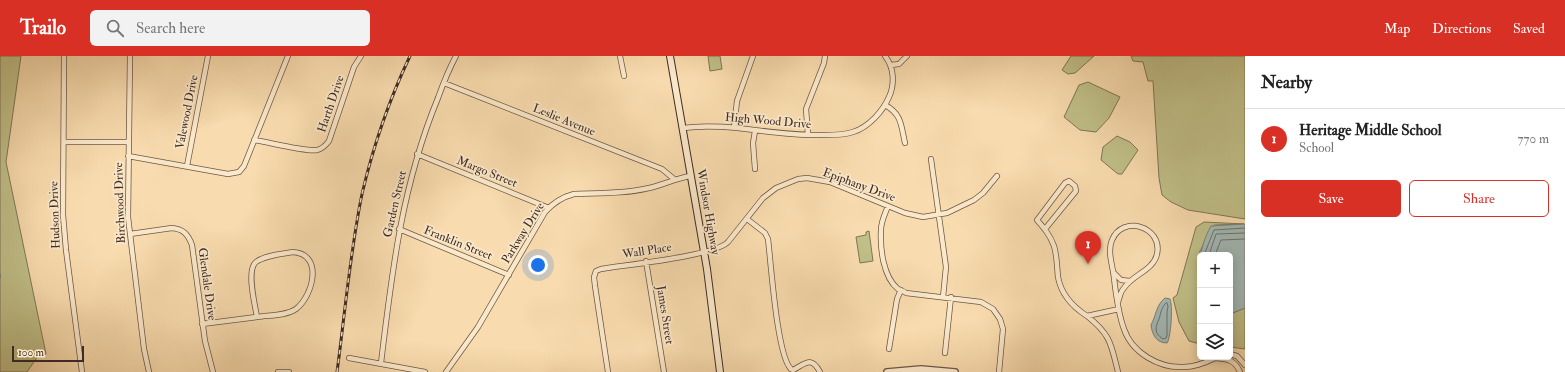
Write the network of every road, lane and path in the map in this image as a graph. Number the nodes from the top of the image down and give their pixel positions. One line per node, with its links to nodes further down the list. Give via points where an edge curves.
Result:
1 (64, 56): 22 (street, Hudson Drive)
2 (130, 56): 23 (street, Birchwood Drive)
3 (208, 56): 28 (street, Valewood Drive)
4 (288, 56): 21 (street)
5 (361, 56): 21 (street, Harth Drive, via 354,68 329,141 324,147 317,150 306,149)
6 (456, 56): 15 (street, Garden Street)
7 (620, 56): 14 (street)
8 (670, 56): 17 (main road, Windsor Highway)
9 (753, 56): 18 (street, via 737,101)
10 (825, 56): 20 (street, via 806,109)
11 (885, 56): 13 (street, High Wood Drive)
12 (908, 56): 13 (street, via 899,64)
13 (891, 65): 16 (street, High Wood Drive, via 893,85)
14 (624, 76)
15 (444, 83): 25 (street, Garden Street); 32 (street, Leslie Avenue, via 662,169)
16 (885, 105): 20 (street, High Wood Drive, via 876,117 854,132); 24 (street, via 897,114)
17 (682, 128): 18 (street, High Wood Drive); 30 (main road, Windsor Highway)
18 (734, 128): 19 (street, High Wood Drive)
19 (755, 131): 20 (street, High Wood Drive); 29 (street)
20 (808, 135)
21 (254, 140): 28 (street, via 239,172 228,174)
22 (64, 142): 23 (street); 62 (street, Hudson Drive, via 63,215)
23 (129, 142): 26 (street, Birchwood Drive)
24 (905, 143)
25 (417, 154): 34 (street, Margo Street); 37 (street, Garden Street)
26 (128, 156): 28 (street); 39 (street, Birchwood Drive)
27 (931, 159): 35 (street)
28 (189, 167)
29 (755, 169)
30 (691, 176): 32 (street, Parkway Drive); 40 (main road, Windsor Highway)
31 (997, 176): 35 (street, Epiphany Drive, via 974,200 962,208)
32 (674, 179): 34 (street, Parkway Drive, via 656,187 638,190 565,196)
33 (888, 206): 35 (street, Epiphany Drive, via 917,217); 36 (street, Epiphany Drive, via 830,182 807,178 776,188 763,198); 45 (street, via 881,230 885,268 890,279)
34 (549, 208): 43 (street, Parkway Drive)
35 (939, 216): 46 (street, via 946,267)
36 (746, 218): 40 (street, Epiphany Drive, via 725,245); 73 (street, via 768,239 778,333 787,365 793,370 810,362)
37 (399, 229): 43 (street, Franklin Street); 59 (street, Garden Street)
38 (1045, 229): 38 (street, via 1037,218 1065,183 1071,182 1076,186 1076,191); 50 (street, via 1054,245 1062,291 1077,309)
39 (130, 234): 52 (street, Glendale Drive, via 178,228 189,236); 63 (street, Birchwood Drive)
40 (704, 253): 41 (street, Wall Place); 72 (main road, Windsor Highway)
41 (646, 262): 70 (street, Wall Place, via 601,269 594,274); 71 (street, James Street)
42 (1113, 272): 44 (street, via 1121,280); 44 (street, via 1110,246 1113,237 1128,226 1143,227 1155,238 1158,254 1150,266); 48 (street)
43 (509, 275): 69 (street, Parkway Drive, via 478,327)
44 (1131, 281): 48 (street, via 1124,288)
45 (902, 290): 46 (street); 53 (street, via 897,299)
46 (943, 297): 47 (street)
47 (951, 297): 54 (street); 76 (street, via 981,302 997,313 1003,329)
48 (1118, 302): 49 (street)
49 (1119, 309): 50 (street); 57 (street, via 1127,336 1139,351 1153,361 1171,367 1184,367)
50 (1087, 316): 77 (street, via 1106,333)
51 (257, 317): 51 (street, via 286,313 302,304 308,292 313,266 305,255 284,254 257,261 253,266 250,273); 52 (street)
52 (202, 324): 64 (street, Glendale Drive)
53 (889, 348)
54 (945, 353)
55 (1233, 355): 61 (street)
56 (349, 358): 59 (street)
57 (1212, 360)
58 (1230, 360): 78 (street)
59 (381, 363): 60 (street)
60 (391, 365): 67 (street); 68 (street)
61 (1245, 365)
62 (82, 372)
63 (149, 372)
64 (213, 372)
65 (278, 372): 66 (street)
66 (289, 372)
67 (390, 372)
68 (425, 372)
69 (446, 372)
70 (608, 372)
71 (664, 372)
72 (720, 372)
73 (820, 372)
74 (887, 372): 75 (street, via 921,369)
75 (955, 372)
76 (999, 372)
77 (1118, 372)
78 (1240, 372)

